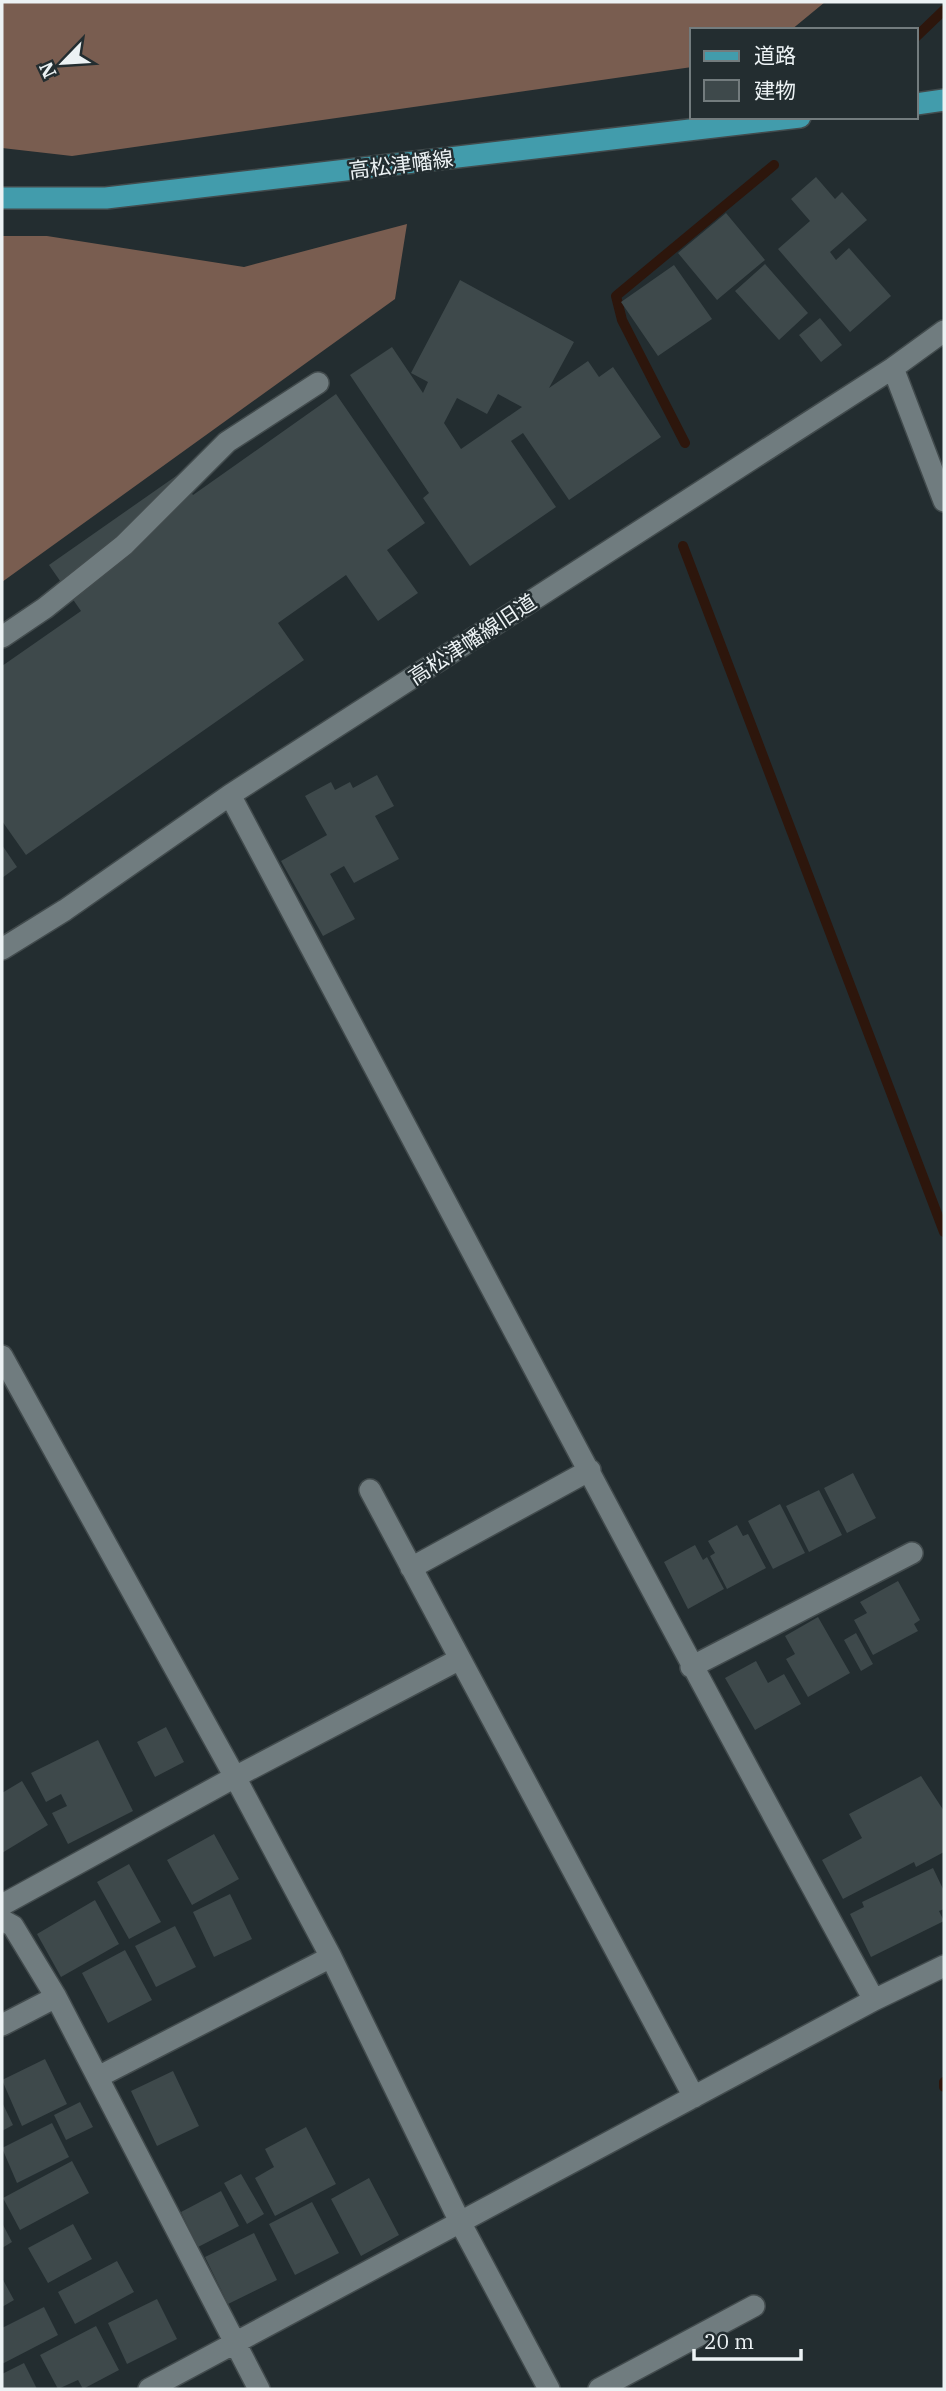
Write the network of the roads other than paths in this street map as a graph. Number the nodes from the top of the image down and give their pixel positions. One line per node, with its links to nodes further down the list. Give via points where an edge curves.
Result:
1 (944, 100): 2 (main road)
2 (918, 104)
3 (783, 119): 4 (main road, 高松津幡線, via 106,198)
4 (2, 198)
5 (944, 331): 6 (street, 高松津幡線旧道)
6 (893, 368): 8 (street); 10 (street, 高松津幡線旧道)
7 (318, 383): 9 (street, via 227,442 124,545)
8 (944, 501)
9 (2, 637)
10 (230, 795): 11 (street, 高松津幡線旧道); 13 (street)
11 (2, 949)
12 (2, 1356): 19 (street)
13 (590, 1470): 16 (street); 18 (street)
14 (370, 1490): 16 (street)
15 (912, 1553): 18 (street)
16 (411, 1568): 17 (street)
17 (460, 1659): 19 (street); 28 (street)
18 (691, 1667): 25 (street)
19 (235, 1777): 20 (street); 22 (street)
20 (2, 1905)
21 (2, 1920): 24 (street, via 13,1926)
22 (331, 1957): 27 (street); 29 (street)
23 (944, 1966): 25 (street)
24 (56, 1997): 26 (street); 27 (street)
25 (874, 2000): 28 (street)
26 (2, 2025)
27 (98, 2077): 31 (street)
28 (694, 2097): 29 (street)
29 (460, 2222): 31 (street); 34 (street)
30 (754, 2306): 35 (street)
31 (233, 2343): 32 (street); 33 (street)
32 (149, 2389)
33 (259, 2389)
34 (549, 2389)
35 (599, 2389)

